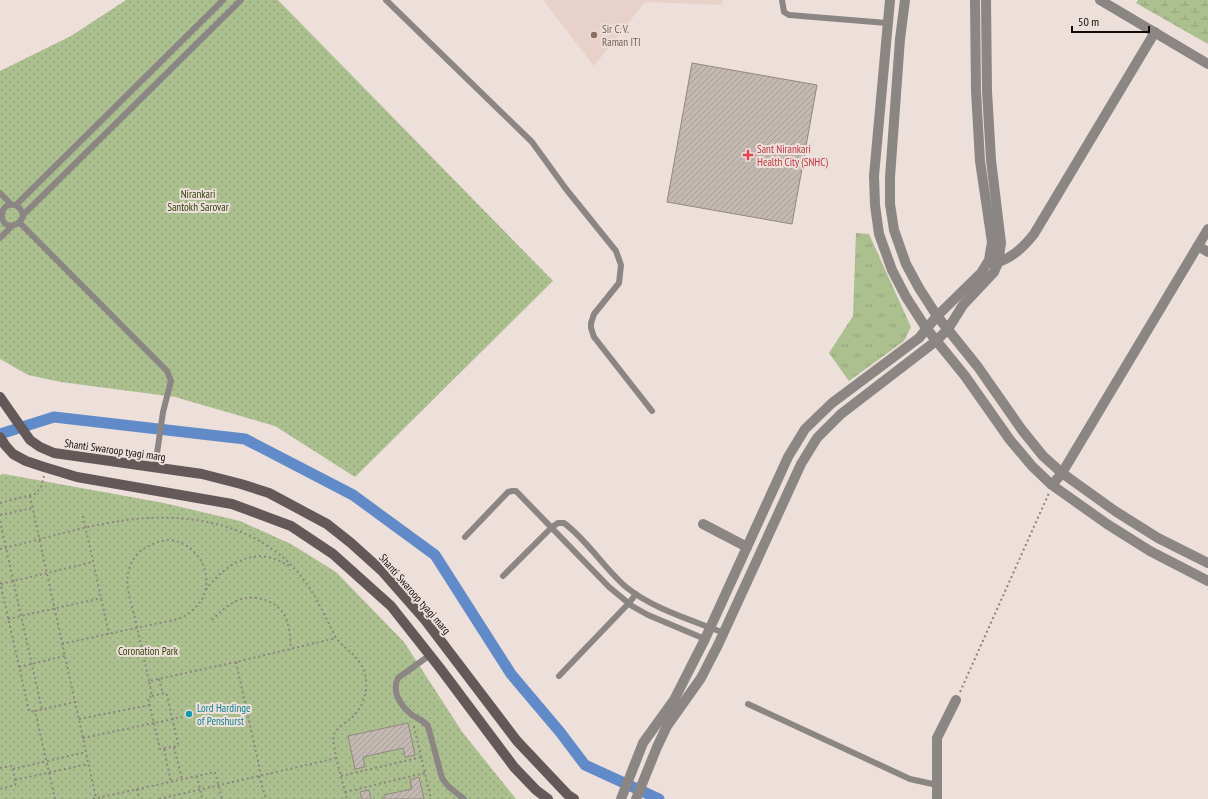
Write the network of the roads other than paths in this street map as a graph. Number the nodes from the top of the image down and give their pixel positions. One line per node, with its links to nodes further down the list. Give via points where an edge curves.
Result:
1 (223, 0): 11 (lane)
2 (241, 0): 13 (lane)
3 (386, 0): 39 (lane, via 532,142 616,251 621,265 619,283 594,314 591,328 594,337)
4 (782, 0): 10 (lane, via 784,12 789,15)
5 (890, 0): 10 (street)
6 (905, 0): 17 (street)
7 (975, 0): 32 (street, via 980,161 992,242)
8 (986, 0): 31 (street, via 987,99 1001,242)
9 (1100, 0): 12 (street)
10 (887, 23): 16 (street)
11 (195, 27): 13 (lane); 15 (lane)
12 (1155, 32): 14 (street); 31 (street, via 1034,234 1014,255)
13 (205, 36): 18 (lane)
14 (1208, 64)
15 (131, 91): 18 (lane); 19 (lane)
16 (881, 92): 17 (street); 34 (street, via 874,176 879,234 892,270)
17 (896, 93): 33 (street, via 890,177 890,204 894,230 906,264)
18 (140, 99): 20 (lane)
19 (64, 158): 20 (lane); 22 (lane)
20 (73, 165): 24 (lane)
21 (0, 193): 22 (lane)
22 (14, 205): 23 (lane, via 5,207); 24 (lane, via 21,208)
23 (1, 214): 26 (lane, via 5,223)
24 (23, 215): 25 (lane)
25 (20, 222): 26 (lane); 42 (lane, via 167,371 172,381 163,412)
26 (12, 226): 28 (lane)
27 (1208, 229): 29 (street)
28 (0, 238)
29 (1198, 246): 30 (street); 43 (street)
30 (1208, 252)
31 (998, 263): 32 (street); 35 (street, via 994,272 963,305)
32 (986, 267): 33 (street)
33 (937, 316): 34 (street); 35 (street)
34 (926, 328): 36 (street); 38 (street, via 920,338)
35 (948, 329): 36 (street); 43 (street, via 1022,430 1043,456)
36 (936, 340): 40 (street); 44 (street, via 1010,440)
37 (0, 397): 42 (main road, Shanti Swaroop tyagi marg, via 30,440 40,447 54,453)
38 (824, 410): 40 (street); 48 (street, via 805,429 788,457)
39 (652, 411)
40 (834, 421): 50 (street, via 817,438 801,464)
41 (2, 441): 61 (main road, via 13,454 46,468 77,477 232,504 291,526 333,554 391,606)
42 (155, 468): 70 (main road, Shanti Swaroop tyagi marg, via 202,474 269,493 327,524 382,571 426,620 516,741)
43 (1062, 473): 44 (street); 49 (street, via 1115,511)
44 (1052, 485): 52 (street, via 1107,524)
45 (703, 524): 48 (street)
46 (552, 527): 47 (lane, via 519,494 512,491 508,492); 53 (lane); 55 (lane, via 564,523 616,578); 56 (lane, via 609,587)
47 (465, 537)
48 (745, 551): 50 (street); 57 (street)
49 (1189, 554): 51 (street); 52 (street)
50 (757, 560): 58 (street)
51 (1208, 563)
52 (1181, 567): 54 (street)
53 (503, 576)
54 (1208, 581)
55 (636, 594): 56 (lane); 57 (lane, via 655,605)
56 (629, 603): 59 (lane, via 648,615); 62 (lane)
57 (710, 627): 58 (lane); 59 (street)
58 (724, 633): 60 (street)
59 (705, 639): 60 (street); 65 (street)
60 (718, 645): 65 (street, via 702,678)
61 (430, 655): 68 (lane, via 398,678 396,690 404,708 428,726 442,778); 69 (main road, via 514,767)
62 (559, 676)
63 (956, 700): 66 (street, via 937,738)
64 (748, 704): 66 (lane, via 910,779)
65 (664, 722): 67 (street, via 643,743); 71 (street)
66 (937, 785): 72 (street)
67 (621, 798)
68 (464, 799)
69 (548, 799)
70 (574, 799)
71 (636, 799)
72 (937, 799)

